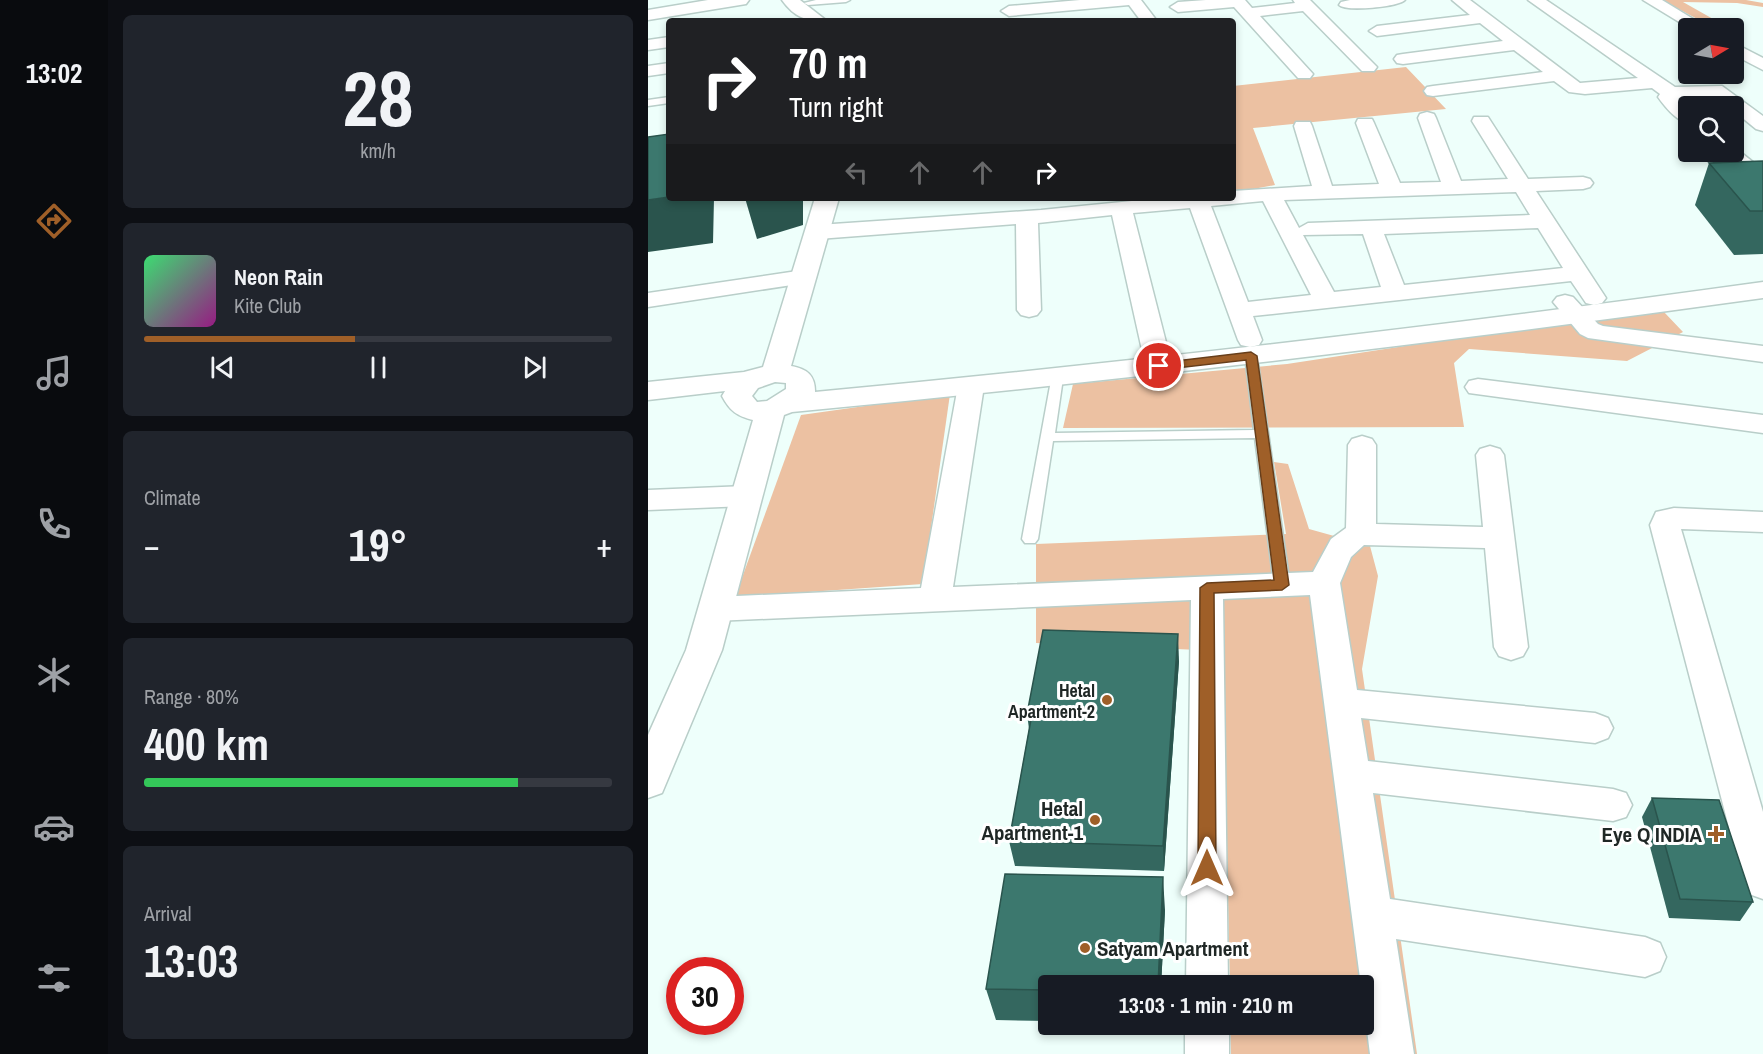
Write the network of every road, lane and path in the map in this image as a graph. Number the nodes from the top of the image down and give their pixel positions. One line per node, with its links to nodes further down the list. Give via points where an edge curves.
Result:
1 (693, 0): 15 (street)
2 (740, 0): 18 (street)
3 (791, 0): 16 (street, via 797,8)
4 (846, 0): 16 (lane)
5 (1133, 0): 10 (street); 19 (street)
6 (1397, 0): 14 (street)
7 (1460, 0): 21 (street)
8 (1536, 0): 37 (street)
9 (1651, 0): 22 (street)
10 (1054, 3): 17 (street)
11 (1305, 3): 13 (street); 32 (street)
12 (1175, 4): 13 (street); 20 (street)
13 (1241, 5): 35 (street)
14 (1347, 5)
15 (648, 9)
16 (811, 9)
17 (1009, 11)
18 (648, 15)
19 (1147, 18)
20 (1187, 18)
21 (1484, 18): 23 (street); 25 (street)
22 (1682, 18)
23 (1377, 31)
24 (666, 42): 26 (street)
25 (1519, 44): 30 (street); 36 (street)
26 (648, 45)
27 (1744, 51): 28 (street)
28 (1763, 51)
29 (1744, 54): 31 (street)
30 (1403, 59)
31 (1763, 65)
32 (1368, 66)
33 (666, 68): 34 (street)
34 (648, 71)
35 (1304, 74)
36 (1558, 75): 37 (street, via 1580,89); 38 (street)
37 (1664, 87): 41 (street, via 1667,97); 45 (street, via 1716,90)
38 (1433, 91)
39 (666, 100): 40 (lane)
40 (648, 103)
41 (1678, 108)
42 (1426, 118): 51 (street)
43 (1481, 121): 50 (street)
44 (1365, 123): 52 (street)
45 (1763, 125)
46 (1303, 126): 53 (street)
47 (1741, 162): 48 (street)
48 (1763, 180)
49 (1583, 183): 50 (street)
50 (1521, 185): 51 (street); 63 (street)
51 (1453, 187): 52 (street)
52 (1392, 190): 53 (street)
53 (1324, 192): 54 (street)
54 (1270, 194): 55 (street); 73 (street)
55 (1236, 197)
56 (826, 201): 66 (street)
57 (983, 201): 62 (street)
58 (1180, 201): 60 (street)
59 (1198, 201): 75 (street)
60 (1121, 208): 61 (street); 78 (street)
61 (1027, 217): 62 (street); 76 (street)
62 (986, 220): 66 (street)
63 (1544, 221): 64 (street); 68 (street)
64 (1371, 227): 65 (street); 71 (street)
65 (1308, 230)
66 (818, 232): 69 (street)
67 (1763, 272): 74 (street)
68 (1578, 273): 71 (street); 74 (street)
69 (804, 277): 72 (street); 84 (street)
70 (1763, 290): 74 (street)
71 (1395, 293): 73 (street)
72 (648, 300)
73 (1326, 300): 75 (street)
74 (1578, 305): 77 (street); 79 (street, via 1589,329 1607,335)
75 (1238, 309): 77 (street)
76 (1029, 310)
77 (1250, 348): 78 (street); 80 (street); 87 (lane)
78 (1155, 350): 84 (street)
79 (1763, 354)
80 (1058, 378): 81 (street); 88 (lane)
81 (971, 386): 84 (street); 100 (street)
82 (1478, 387): 86 (street)
83 (648, 391): 84 (street)
84 (771, 391): 85 (street); 91 (street)
85 (648, 412)
86 (1763, 424)
87 (1262, 435): 88 (lane); 98 (lane)
88 (1047, 437): 96 (lane)
89 (1362, 445): 94 (street)
90 (1490, 455): 95 (street)
91 (746, 496): 92 (street); 101 (street)
92 (648, 500)
93 (1763, 522): 108 (street, via 1674,518 1667,519 1665,525)
94 (1361, 534): 95 (street); 97 (street, via 1340,547)
95 (1500, 538): 102 (street)
96 (1030, 539)
97 (1324, 583): 98 (street); 103 (street)
98 (1282, 585): 99 (street)
99 (1207, 588): 100 (street); 111 (street)
100 (935, 599): 101 (street)
101 (715, 609): 106 (street, via 704,650)
102 (1511, 647)
103 (1341, 702): 104 (street); 105 (street)
104 (1595, 728)
105 (1352, 775): 107 (street); 109 (street)
106 (648, 781)
107 (1612, 805)
108 (1763, 881)
109 (1372, 916): 110 (street); 114 (street)
110 (1645, 957)
111 (1207, 975)
112 (1207, 1035): 113 (street)
113 (1207, 1054)
114 (1392, 1054)

